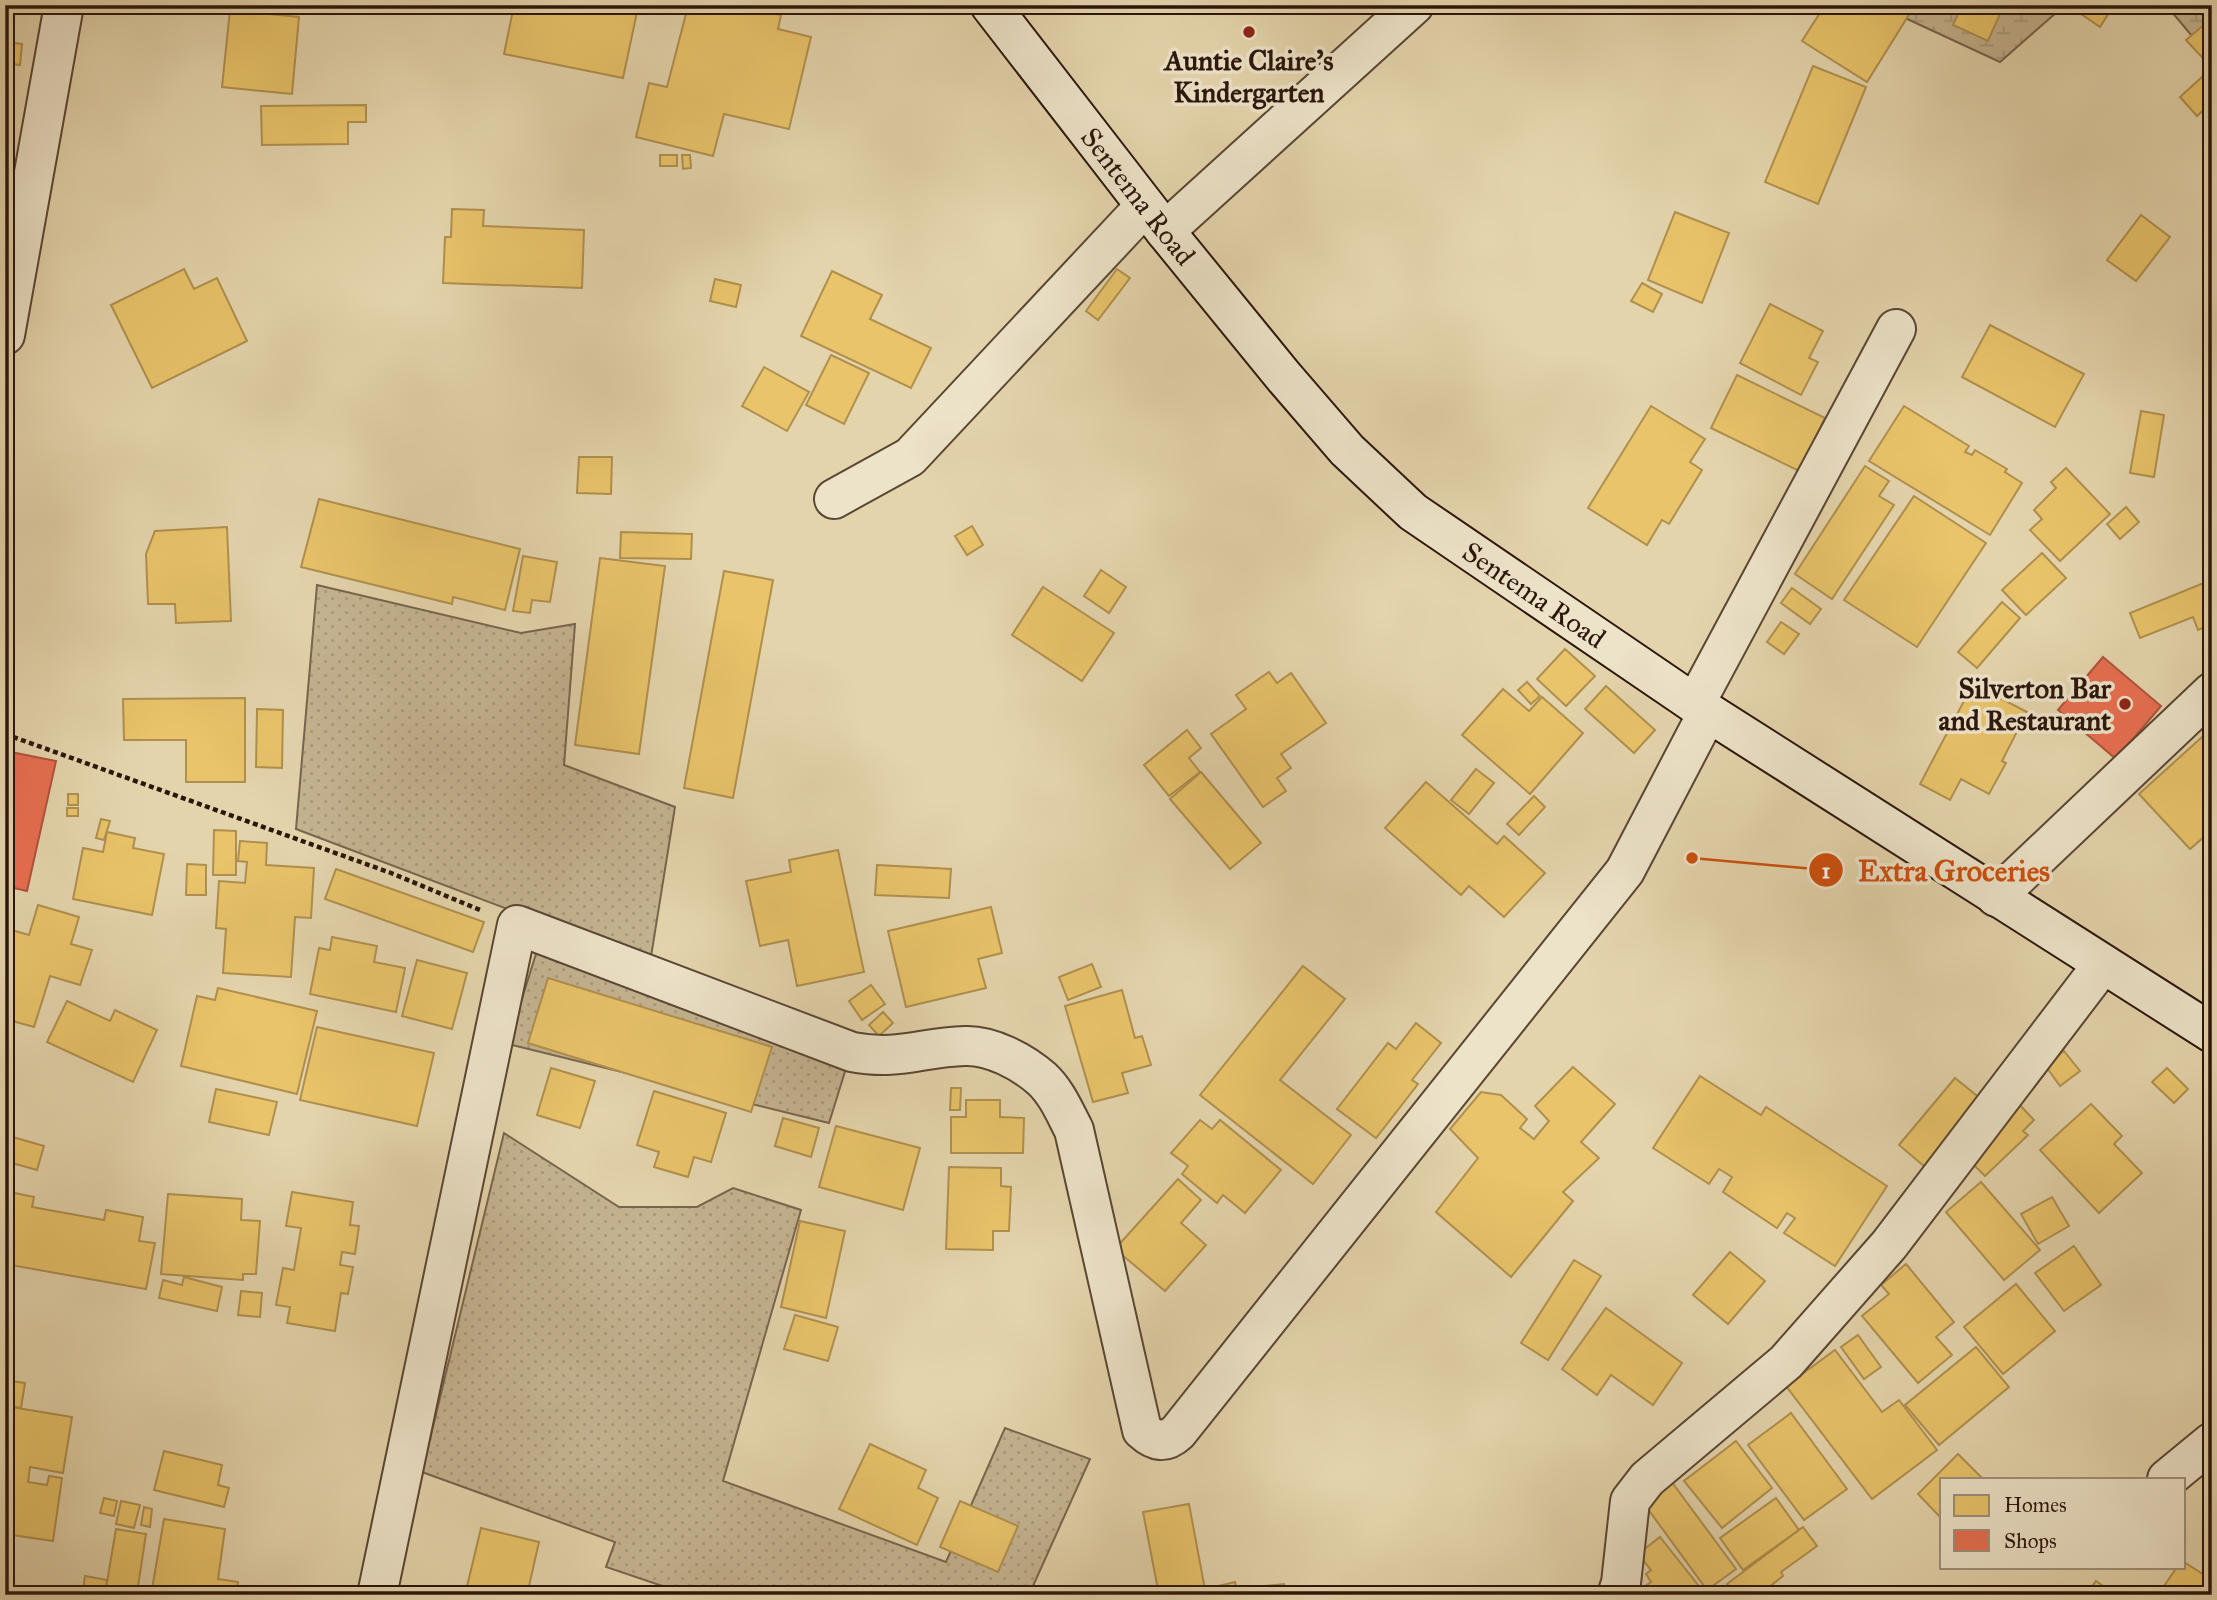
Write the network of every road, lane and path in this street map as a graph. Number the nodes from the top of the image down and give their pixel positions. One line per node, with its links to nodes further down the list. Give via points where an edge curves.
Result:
1 (64, 5): 6 (street)
2 (990, 5): 4 (street, Sentema Road)
3 (1413, 5): 4 (street)
4 (1155, 218): 7 (street, via 910,457); 9 (street, Sentema Road, via 1347,450 1413,512)
5 (1896, 329): 9 (street)
6 (5, 335)
7 (834, 499)
8 (2212, 692): 11 (street)
9 (1701, 708): 11 (street, Sentema Road); 12 (street, via 1625,871 1178,1432 1160,1441 1142,1430 1074,1130 1043,1080 993,1049 967,1045 907,1056 852,1052)
10 (5, 734): 12 (path, via 391,873)
11 (1996, 897): 13 (street, Sentema Road)
12 (517, 925): 17 (street)
13 (2103, 964): 14 (street, Sentema Road); 18 (street, via 1889,1245 1795,1353 1647,1479 1630,1500)
14 (2212, 1033)
15 (2212, 1441): 16 (street)
16 (2168, 1478)
17 (377, 1595)
18 (1617, 1595)

